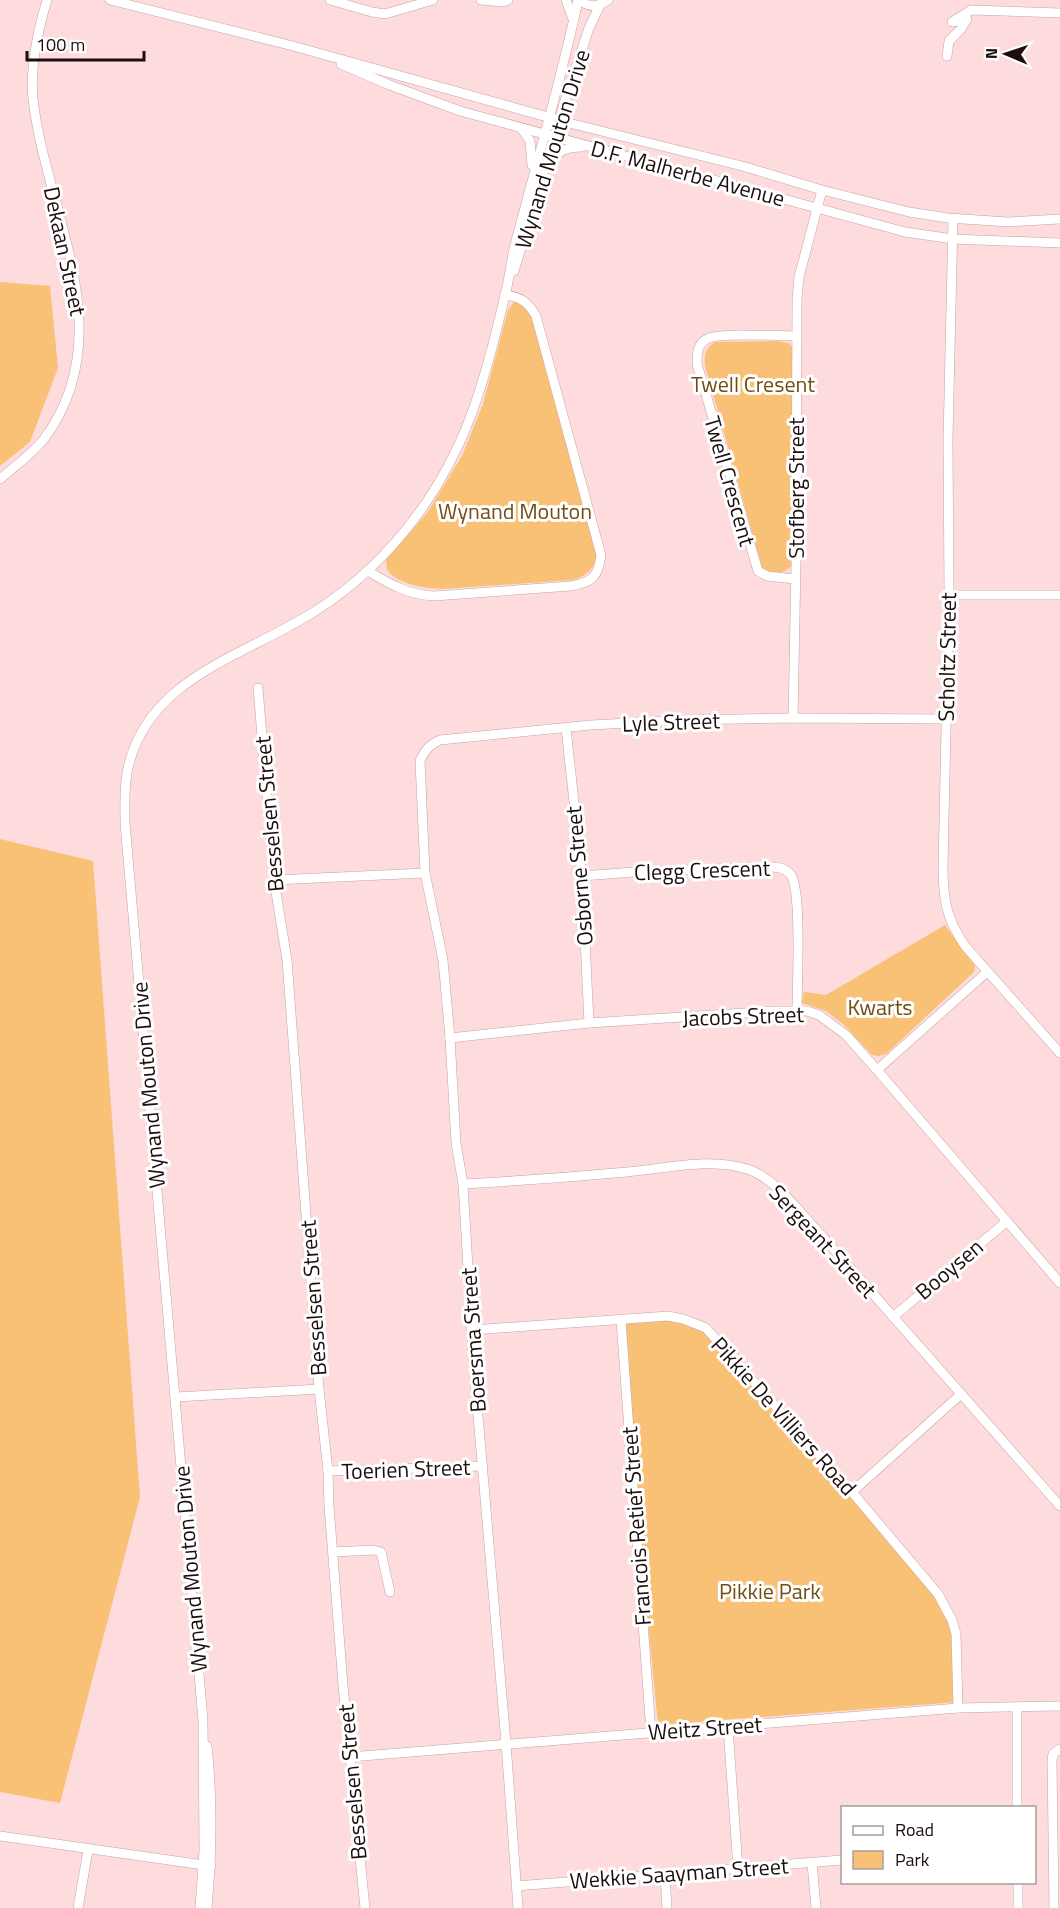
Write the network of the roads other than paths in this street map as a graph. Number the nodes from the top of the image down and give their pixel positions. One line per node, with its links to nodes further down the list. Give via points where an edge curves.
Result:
1 (110, 0): 12 (street, D.F. Malherbe Avenue)
2 (330, 0): 3 (street, via 385,14)
3 (433, 0)
4 (481, 0): 5 (street)
5 (508, 0)
6 (566, 0): 11 (street)
7 (579, 0): 9 (street, via 592,6); 11 (street, Wynand Mouton Drive)
8 (46, 2): 28 (street, Dekaan Street, via 35,55 33,98 79,307 78,361 54,424 33,451)
9 (604, 3): 14 (street, Wynand Mouton Drive, via 585,38)
10 (1060, 13): 13 (street, via 971,10 952,22 967,19 949,41)
11 (574, 21): 14 (street, Wynand Mouton Drive)
12 (326, 56): 14 (street, D.F. Malherbe Avenue); 15 (street, D.F. Malherbe Avenue, via 418,97)
13 (947, 56)
14 (554, 118): 16 (street, Wynand Mouton Drive); 20 (street, D.F. Malherbe Avenue)
15 (520, 128): 16 (street, D.F. Malherbe Avenue); 19 (street, via 527,134 532,150)
16 (549, 135): 17 (street, D.F. Malherbe Avenue); 18 (street, Wynand Mouton Drive); 19 (street, Wynand Mouton Drive)
17 (594, 147): 18 (street, via 565,149); 21 (street, D.F. Malherbe Avenue)
18 (544, 169): 26 (street, Wynand Mouton Drive)
19 (532, 179): 26 (street, Wynand Mouton Drive, via 514,245)
20 (822, 190): 21 (street, Stofberg Street); 22 (street, D.F. Malherbe Avenue)
21 (818, 208): 24 (street, D.F. Malherbe Avenue, via 905,232); 27 (street, Stofberg Street, via 799,277)
22 (953, 219): 23 (street, D.F. Malherbe Avenue); 24 (street, Scholtz Street)
23 (1060, 219)
24 (953, 239): 25 (street, D.F. Malherbe Avenue); 31 (street, Scholtz Street)
25 (1060, 243)
26 (506, 294): 29 (street, Wynand Mouton Drive, via 483,383 461,444 416,517); 29 (street, via 522,298 536,315 601,555 597,574 592,580 571,586 435,597 404,590)
27 (797, 336): 30 (street, Stofberg Street); 30 (street, Twell Crescent, via 714,336 702,343 697,354 758,571)
28 (0, 479)
29 (368, 572): 55 (street, Wynand Mouton Drive, via 298,622 205,669 185,684 144,729 128,773 125,823)
30 (795, 579): 34 (street, Stofberg Street)
31 (949, 595): 32 (street); 35 (street, Scholtz Street)
32 (1060, 595)
33 (258, 688): 40 (street, Besselsen Street)
34 (793, 717): 35 (street, Lyle Street); 36 (street, Lyle Street)
35 (946, 719): 41 (street, Scholtz Street, via 946,908 954,930)
36 (566, 728): 37 (street, Lyle Street, via 440,740 424,752); 39 (street, Osborne Street)
37 (420, 773): 38 (street, Boersma Street)
38 (425, 873): 40 (street); 44 (street, Boersma Street, via 442,960)
39 (582, 876): 42 (street, Clegg Crescent, via 766,867 790,873 795,884 798,930); 43 (street, Osborne Street)
40 (274, 880): 53 (street, Besselsen Street, via 287,960)
41 (987, 972): 45 (street, Scholtz Street); 46 (street)
42 (797, 1010): 43 (street, Jacobs Street); 46 (street, Jacobs Street, via 819,1015 833,1024)
43 (590, 1023): 44 (street, Jacobs Street)
44 (450, 1038): 47 (street, Boersma Street, via 456,1143)
45 (1060, 1053)
46 (877, 1070): 48 (street, Jacobs Street)
47 (463, 1184): 50 (street, Sergeant Street, via 695,1165 728,1165 749,1170 773,1184); 52 (street, Boersma Street)
48 (1006, 1222): 49 (street, Jacobs Street); 50 (street, Booysen)
49 (1060, 1283)
50 (893, 1317): 54 (street, Sergeant Street)
51 (621, 1320): 52 (street, Pikkie De Villiers Road); 58 (street, Pikkie De Villiers Road, via 668,1316 706,1328); 66 (street, Francois Retief Street)
52 (472, 1330): 56 (street, Boersma Street)
53 (319, 1389): 55 (street); 57 (street, Besselsen Street)
54 (960, 1395): 58 (street); 59 (street, Sergeant Street)
55 (176, 1397): 71 (street, Wynand Mouton Drive)
56 (483, 1466): 57 (street, Toerien Street); 67 (street, Boersma Street)
57 (328, 1471): 60 (street, Besselsen Street)
58 (852, 1492): 64 (street, Pikkie De Villiers Road, via 946,1608 956,1634)
59 (1060, 1506)
60 (333, 1552): 61 (street, via 381,1552); 69 (street, Besselsen Street)
61 (390, 1592)
62 (1060, 1706): 63 (street, Weitz Street)
63 (1017, 1707): 64 (street, Weitz Street); 70 (street)
64 (958, 1708): 65 (street, Weitz Street)
65 (728, 1727): 66 (street, Weitz Street); 79 (street)
66 (651, 1732): 67 (street, Weitz Street)
67 (506, 1743): 69 (street, Weitz Street); 82 (street, Boersma Street)
68 (1060, 1749): 83 (street, via 1052,1760)
69 (350, 1756): 87 (street, Besselsen Street)
70 (1017, 1806)
71 (207, 1809): 74 (street, Wynand Mouton Drive); 78 (street, Wynand Mouton Drive)
72 (0, 1836): 73 (street)
73 (88, 1850): 76 (street); 84 (street)
74 (204, 1851): 76 (street); 78 (street, Wynand Mouton Drive)
75 (841, 1860): 77 (street, Wekkie Saayman Street)
76 (183, 1863): 78 (street)
77 (812, 1863): 79 (street, Wekkie Saayman Street); 90 (street)
78 (207, 1866): 85 (street, Wynand Mouton Drive); 86 (street, Wynand Mouton Drive)
79 (738, 1869): 80 (street, Wekkie Saayman Street)
80 (664, 1875): 82 (street, Wekkie Saayman Street); 89 (street)
81 (1018, 1884): 91 (street)
82 (516, 1886): 88 (street, Boersma Street)
83 (1056, 1903)
84 (78, 1908)
85 (200, 1908)
86 (207, 1908)
87 (365, 1908)
88 (518, 1908)
89 (667, 1908)
90 (816, 1908)
91 (1018, 1908)

